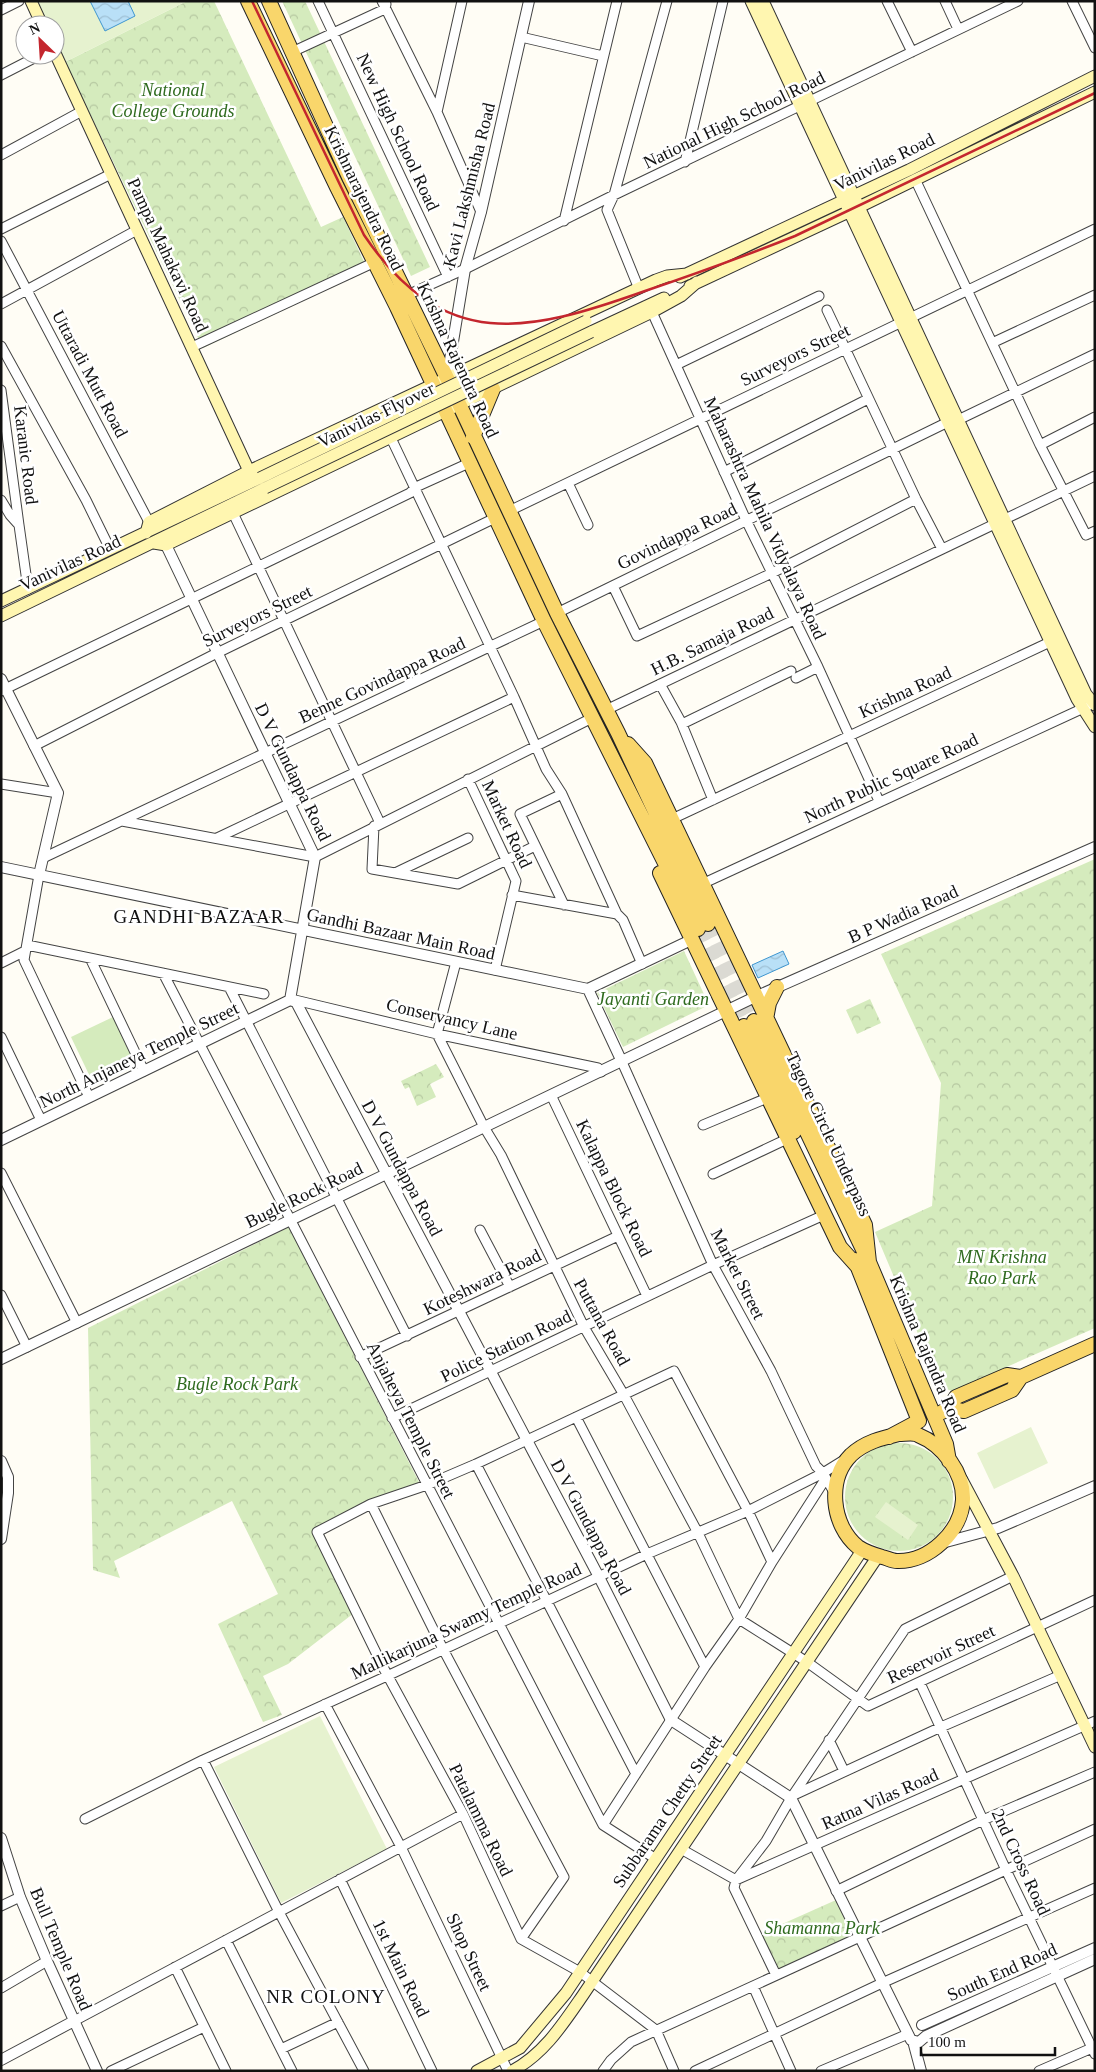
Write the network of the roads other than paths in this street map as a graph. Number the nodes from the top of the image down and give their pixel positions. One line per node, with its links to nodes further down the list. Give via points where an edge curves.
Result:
1 (19, 1): 18 (street)
2 (31, 1): 19 (main road)
3 (248, 1): 48 (main road, Krishnarajendra Road)
4 (269, 1): 25 (main road, Krishna Rajendra Road)
5 (318, 1): 22 (street, New High School Road)
6 (462, 1): 35 (street)
7 (529, 1): 23 (street, Kavi Lakshmisha Road)
8 (617, 1): 27 (street)
9 (667, 1): 40 (street)
10 (723, 1): 37 (street)
11 (751, 1): 20 (main road)
12 (763, 1): 20 (main road)
13 (887, 1): 26 (street)
14 (945, 1): 21 (street)
15 (1072, 1): 24 (street)
16 (1012, 2): 21 (street, National High School Road)
17 (385, 4): 22 (street); 35 (street)
18 (1, 10)
19 (37, 15)
20 (764, 16): 33 (main road)
21 (958, 29): 26 (street, National High School Road)
22 (333, 33): 25 (street); 51 (street, New High School Road)
23 (521, 37): 27 (street); 42 (street, Kavi Lakshmisha Road)
24 (1095, 48)
25 (292, 52): 56 (main road, Krishna Rajendra Road)
26 (912, 52): 33 (street, National High School Road)
27 (603, 56): 43 (street)
28 (20, 65): 30 (street)
29 (61, 65): 34 (main road, Pampa Mahakavi Road)
30 (1, 75)
31 (1095, 76): 41 (main road, Vanivilas Road)
32 (1095, 92): 39 (main road, Vanivilas Road)
33 (805, 104): 37 (street, National High School Road); 41 (main road)
34 (82, 111): 36 (street); 38 (main road, Pampa Mahakavi Road)
35 (437, 112): 42 (street)
36 (1, 155)
37 (685, 162): 40 (street, National High School Road)
38 (111, 174): 44 (street); 46 (main road, Pampa Mahakavi Road)
39 (915, 180): 41 (main road, Vanivilas Road); 55 (street)
40 (614, 195): 43 (street, National High School Road); 53 (street, via 607,212)
41 (852, 204): 50 (main road, Vanivilas Road); 52 (main road, Vanivilas Road); 63 (main road)
42 (481, 212): 49 (street, Kavi Lakshmisha Road)
43 (564, 221): 49 (street, National High School Road)
44 (1, 229)
45 (1095, 229): 55 (street, Surveyors Street)
46 (137, 230): 54 (street); 66 (main road, Pampa Mahakavi Road)
47 (1, 241): 54 (street, Uttaradi Mutt Road)
48 (375, 262): 59 (main road, Krishnarajendra Road); 66 (street)
49 (465, 268): 51 (street); 70 (street, Kavi Lakshmisha Road)
50 (687, 274): 53 (main road, via 667,276); 89 (main road, Vanivilas Flyover, bridge)
51 (448, 276): 56 (street)
52 (697, 282): 62 (main road, via 681,296); 89 (main road, Vanivilas Flyover, bridge)
53 (639, 288): 70 (main road)
54 (27, 290): 60 (street); 102 (street, Uttaradi Mutt Road)
55 (967, 290): 63 (street, Surveyors Street); 64 (street)
56 (407, 295): 59 (street); 70 (main road, Krishna Rajendra Road)
57 (1095, 295): 64 (street)
58 (819, 296): 69 (street)
59 (394, 301): 71 (main road, Krishnarajendra Road)
60 (1, 304)
61 (827, 310): 67 (street)
62 (652, 312): 69 (street, Maharashtra Mahila Vidyalaya Road); 72 (main road)
63 (906, 320): 67 (street, Surveyors Street); 80 (main road)
64 (992, 343): 74 (street)
65 (1, 346): 107 (street)
66 (192, 347): 86 (main road, Pampa Mahakavi Road)
67 (846, 349): 75 (street); 79 (street, Surveyors Street)
68 (1095, 354): 74 (street, Govindappa Road)
69 (676, 365): 79 (street, Maharashtra Mahila Vidyalaya Road)
70 (447, 378): 71 (main road); 76 (main road, Krishna Rajendra Road)
71 (433, 385): 77 (main road, Krishnarajendra Road); 86 (main road)
72 (493, 388): 76 (main road); 81 (main road)
73 (1, 390): 100 (street, Karanic Road)
74 (1014, 392): 80 (street, Govindappa Road); 83 (street)
75 (868, 399): 84 (street); 87 (street)
76 (460, 405): 77 (main road); 81 (main road, Krishna Rajendra Road)
77 (445, 412): 82 (main road); 85 (main road, Krishna Rajendra Road)
78 (1095, 417): 83 (street)
79 (701, 419): 87 (street, Maharashtra Mahila Vidyalaya Road); 90 (street, Surveyors Street)
80 (953, 421): 84 (street, Govindappa Road); 99 (main road)
81 (473, 437): 95 (main road, Krishna Rajendra Road)
82 (391, 438): 91 (street); 96 (main road)
83 (1040, 445): 92 (street)
84 (892, 448): 93 (street); 98 (street, Govindappa Road)
85 (469, 463): 91 (street); 97 (main road, Krishna Rajendra Road)
86 (249, 472): 102 (main road)
87 (724, 472): 98 (street, Maharashtra Mahila Vidyalaya Road)
88 (1095, 476): 92 (street, H.B. Samaja Road)
89 (262, 483): 102 (main road, Vanivilas Flyover); 104 (main road, Vanivilas Flyover)
90 (568, 483): 95 (street, Surveyors Street); 101 (street)
91 (416, 487): 105 (street); 109 (street, via 410,494)
92 (1065, 490): 99 (street, H.B. Samaja Road); 103 (street, via 1086,535)
93 (916, 499): 108 (street); 110 (street)
94 (1, 500): 100 (street, Karanic Road)
95 (509, 511): 115 (main road, Krishna Rajendra Road)
96 (233, 513): 106 (main road); 109 (street)
97 (495, 518): 105 (street, Surveyors Street); 119 (main road, Krishna Rajendra Road)
98 (746, 520): 110 (street, Maharashtra Mahila Vidyalaya Road); 111 (street, Govindappa Road)
99 (1000, 521): 108 (street, H.B. Samaja Road); 120 (main road); 127 (main road, via 1086,694)
100 (19, 524): 112 (street, Karanic Road)
101 (588, 525)
102 (148, 527): 107 (main road, Vanivilas Road)
103 (1095, 531)
104 (154, 543): 106 (main road); 116 (main road, Vanivilas Road)
105 (440, 544): 118 (street, Surveyors Street); 121 (street)
106 (166, 546): 113 (street, D V Gundappa Road)
107 (110, 549): 112 (main road, Vanivilas Road)
108 (942, 549): 117 (street, H.B. Samaja Road)
109 (258, 568): 113 (street); 118 (street)
110 (772, 573): 111 (street, via 637,636); 117 (street, Maharashtra Mahila Vidyalaya Road)
111 (613, 586): 115 (street, Govindappa Road)
112 (28, 589): 114 (main road, Vanivilas Road)
113 (191, 598): 122 (street, D V Gundappa Road); 125 (street)
114 (1, 601)
115 (557, 613): 129 (main road, Krishna Rajendra Road)
116 (1, 616)
117 (794, 620): 123 (street, Maharashtra Mahila Vidyalaya Road); 124 (street, H.B. Samaja Road)
118 (286, 621): 122 (street, Surveyors Street); 131 (street)
119 (544, 621): 121 (street, Benne Govindappa Road); 130 (main road, Krishna Rajendra Road)
120 (1050, 642): 128 (main road); 135 (street, Krishna Road)
121 (490, 647): 126 (street); 131 (street, Benne Govindappa Road)
122 (217, 653): 137 (street, Surveyors Street); 138 (street, D V Gundappa Road)
123 (818, 668): 132 (street, via 793,675); 135 (street, Maharashtra Mahila Vidyalaya Road)
124 (660, 684): 129 (street, H.B. Samaja Road); 132 (street)
125 (3, 686): 137 (street)
126 (514, 698): 136 (street); 139 (street)
127 (1094, 704): 128 (street, North Public Square Road)
128 (1082, 709): 133 (main road); 145 (street, North Public Square Road)
129 (606, 710): 134 (main road, Krishna Rajendra Road)
130 (592, 718): 136 (street); 165 (main road, Krishna Rajendra Road, via 607,748 614,777)
131 (333, 721): 138 (street, Benne Govindappa Road); 139 (street)
132 (682, 724): 144 (street)
133 (1095, 727)
134 (618, 732): 147 (main road, via 645,763); 165 (main road)
135 (849, 737): 144 (street, Krishna Road); 145 (street, Maharashtra Mahila Vidyalaya Road)
136 (535, 744): 140 (street); 143 (street)
137 (34, 746): 142 (street)
138 (266, 753): 146 (street, D V Gundappa Road); 148 (street, Benne Govindappa Road)
139 (357, 772): 146 (street); 149 (street)
140 (468, 778): 149 (street); 156 (street, Market Road)
141 (1, 784): 142 (street)
142 (58, 793): 155 (street)
143 (562, 794): 152 (street, via 520,814); 163 (street)
144 (713, 800): 147 (street, Krishna Road)
145 (879, 801): 160 (street, North Public Square Road)
146 (290, 804): 150 (street); 154 (street, D V Gundappa Road)
147 (672, 819): 160 (main road)
148 (122, 820): 150 (street); 155 (street, Benne Govindappa Road)
149 (377, 825): 154 (street); 158 (street, via 372,869)
150 (217, 838): 154 (street)
151 (468, 838): 158 (street)
152 (535, 846): 156 (street); 162 (street)
153 (1095, 847): 174 (street, B P Wadia Road)
154 (315, 856): 164 (street, D V Gundappa Road)
155 (43, 858): 159 (street)
156 (507, 860): 158 (street, via 458,884); 161 (street, Market Road, via 516,881)
157 (1, 867): 159 (street, Gandhi Bazaar Main Road)
158 (396, 874)
159 (39, 875): 164 (street, Gandhi Bazaar Main Road); 166 (street)
160 (702, 884): 177 (main road)
161 (512, 896): 162 (street); 171 (street, Market Road)
162 (564, 905): 163 (street)
163 (616, 914): 170 (street, via 623,920)
164 (302, 930): 168 (street, Gandhi Bazaar Main Road); 178 (street, D V Gundappa Road)
165 (699, 931): 170 (street); 179 (main road)
166 (26, 948): 167 (street); 169 (street); 189 (street, via 24,960)
167 (90, 958): 172 (street); 186 (street)
168 (456, 962): 171 (street, Gandhi Bazaar Main Road); 182 (street)
169 (1, 963)
170 (642, 964): 175 (street)
171 (495, 970): 175 (street, Gandhi Bazaar Main Road)
172 (163, 973): 173 (street); 184 (street, Anjaheya Temple Street)
173 (230, 987): 176 (street); 180 (street)
174 (778, 987): 177 (street, B P Wadia Road); 181 (main road)
175 (588, 989): 185 (street)
176 (264, 994)
177 (755, 997): 179 (street, B P Wadia Road); 181 (main road)
178 (293, 1000): 180 (street, North Anjaneya Temple Street); 182 (street, Conservancy Lane); 197 (street, D V Gundappa Road)
179 (726, 1011): 185 (street, B P Wadia Road); 190 (main road)
180 (246, 1021): 184 (street, North Anjaneya Temple Street); 199 (street)
181 (755, 1022): 206 (main road, Tagore Circle Underpass); 206 (main road, via 865,1225)
182 (437, 1034): 187 (street, Conservancy Lane, via 598,1068); 193 (street, Puttana Road)
183 (1, 1037): 191 (street)
184 (198, 1044): 186 (street, North Anjaneya Temple Street); 201 (street, Anjaheya Temple Street)
185 (622, 1062): 187 (street, Bugle Rock Road); 204 (street, Market Street)
186 (144, 1071): 189 (street, North Anjaneya Temple Street)
187 (601, 1072): 188 (street, Bugle Rock Road)
188 (551, 1095): 193 (street, Bugle Rock Road); 203 (street, Kalappa Block Road)
189 (88, 1097): 191 (street, North Anjaneya Temple Street)
190 (767, 1098): 192 (street); 194 (main road)
191 (41, 1120): 195 (street, North Anjaneya Temple Street)
192 (703, 1126)
193 (484, 1127): 197 (street, Bugle Rock Road); 205 (street, Puttana Road, via 501,1155)
194 (787, 1139): 198 (street); 200 (main road)
195 (1, 1140)
196 (1, 1173): 211 (street)
197 (387, 1174): 199 (street, Bugle Rock Road); 210 (street, D V Gundappa Road)
198 (713, 1174)
199 (338, 1197): 201 (street, Bugle Rock Road); 213 (street)
200 (824, 1215): 204 (street, Police Station Road); 206 (main road, via 840,1247)
201 (290, 1220): 211 (street, Bugle Rock Road); 216 (street, Anjaheya Temple Street)
202 (480, 1230): 207 (street)
203 (618, 1236): 205 (street, Koteshwara Road); 209 (street, Kalappa Block Road)
204 (713, 1264): 209 (street, Police Station Road); 230 (street, Market Street, via 771,1371 816,1466)
205 (553, 1265): 207 (street, Koteshwara Road); 212 (street, Puttana Road)
206 (863, 1265): 220 (main road, Krishna Rajendra Road); 223 (main road, Krishna Rajendra Road)
207 (510, 1286): 210 (street, Koteshwara Road)
208 (1, 1295): 215 (street)
209 (648, 1296): 212 (street, Police Station Road)
210 (459, 1310): 213 (street, Koteshwara Road); 218 (street, D V Gundappa Road)
211 (77, 1323): 215 (street, Bugle Rock Road)
212 (584, 1327): 218 (street, Police Station Road); 219 (street, Puttana Road)
213 (407, 1336): 216 (street, Koteshwara Road)
214 (1095, 1344): 220 (main road, via 1021,1376 1012,1390 964,1411 949,1409)
215 (27, 1347): 217 (street, Bugle Rock Road)
216 (360, 1357): 222 (street, Anjaheya Temple Street)
217 (1, 1359)
218 (491, 1372): 222 (street, Police Station Road); 225 (street, D V Gundappa Road)
219 (624, 1394): 221 (street); 236 (street, via 674,1371); 238 (street, Puttana Road)
220 (934, 1415): 223 (main road); 228 (main road, Krishna Rajendra Road)
221 (576, 1417): 225 (street); 242 (street)
222 (392, 1418): 232 (street, Anjaheya Temple Street)
223 (919, 1421): 224 (main road, Krishna Rajendra Road)
224 (889, 1437): 226 (main road, via 867,1443); 228 (main road, via 917,1434 941,1450)
225 (527, 1440): 229 (street); 246 (street, D V Gundappa Road)
226 (851, 1455): 230 (street, Mallikarjuna Swamy Temple Road); 234 (main road, via 841,1470)
227 (1, 1461): 239 (street, via 8,1477)
228 (949, 1461): 231 (main road)
229 (476, 1464): 232 (street); 248 (street)
230 (824, 1475): 234 (street, Market Street); 236 (street, Mallikarjuna Swamy Temple Road); 244 (street)
231 (960, 1476): 237 (main road); 240 (main road, via 963,1500 959,1517)
232 (427, 1485): 235 (street); 250 (street, Anjaheya Temple Street)
233 (1095, 1486): 237 (street)
234 (835, 1495): 241 (main road, via 836,1510 844,1530)
235 (371, 1504): 252 (street); 257 (street, Patalamma Road, via 317,1532)
236 (748, 1511): 238 (street, Mallikarjuna Swamy Temple Road); 244 (street)
237 (989, 1530): 240 (street); 245 (main road)
238 (698, 1533): 242 (street, Mallikarjuna Swamy Temple Road); 249 (street, Puttana Road)
239 (2, 1534)
240 (941, 1543): 243 (main road, via 918,1558 896,1561)
241 (863, 1549): 243 (main road); 253 (main road, Subbarama Chetty Street)
242 (648, 1554): 246 (street, Mallikarjuna Swamy Temple Road); 255 (street)
243 (878, 1556): 254 (main road, Subbarama Chetty Street)
244 (772, 1562): 249 (street)
245 (1013, 1576): 251 (main road); 259 (street, via 905,1629)
246 (599, 1577): 248 (street, Mallikarjuna Swamy Temple Road); 261 (street, D V Gundappa Road)
247 (1095, 1600): 251 (street, Reservoir Street)
248 (547, 1601): 250 (street, Mallikarjuna Swamy Temple Road); 271 (street)
249 (739, 1620): 253 (street); 255 (street)
250 (498, 1624): 252 (street, Mallikarjuna Swamy Temple Road); 277 (street, Anjaheya Temple Street)
251 (1038, 1626): 256 (main road); 258 (street, Reservoir Street)
252 (443, 1649): 257 (street, Mallikarjuna Swamy Temple Road); 294 (street, via 564,1877)
253 (793, 1654): 254 (street); 266 (main road, Subbarama Chetty Street)
254 (807, 1662): 259 (street); 268 (main road, Subbarama Chetty Street)
255 (705, 1667): 261 (street)
256 (1061, 1675): 262 (main road); 263 (street)
257 (388, 1676): 260 (street, Mallikarjuna Swamy Temple Road); 274 (street, Patalamma Road)
258 (920, 1683): 259 (street, Reservoir Street, via 868,1706); 263 (street, 2nd Cross Road)
259 (858, 1699): 264 (street)
260 (325, 1704): 267 (street, Mallikarjuna Swamy Temple Road); 281 (street, Shop Street)
261 (671, 1720): 266 (street, D V Gundappa Road); 271 (street)
262 (1090, 1724): 265 (main road); 272 (street, Ratna Vilas Road)
263 (941, 1727): 269 (street); 272 (street, 2nd Cross Road)
264 (829, 1740): 269 (street); 273 (street)
265 (1095, 1747)
266 (725, 1756): 268 (street, D V Gundappa Road); 283 (main road, Subbarama Chetty Street)
267 (203, 1760): 275 (street, Mallikarjuna Swamy Temple Road); 291 (street)
268 (738, 1764): 273 (street, D V Gundappa Road); 282 (main road, Subbarama Chetty Street)
269 (844, 1771): 273 (street)
270 (1095, 1772): 276 (street)
271 (636, 1774): 277 (street)
272 (964, 1779): 276 (street, 2nd Cross Road); 280 (street, Ratna Vilas Road)
273 (792, 1796): 280 (street); 286 (street, via 766,1841)
274 (463, 1814): 281 (street); 294 (street, Patalamma Road)
275 (85, 1819)
276 (983, 1820): 284 (street, 2nd Cross Road); 288 (street)
277 (603, 1825): 283 (street, Anjaheya Temple Street)
278 (1095, 1829): 284 (street)
279 (1, 1838): 289 (street, Bull Temple Road)
280 (815, 1846): 286 (street, Ratna Vilas Road); 288 (street)
281 (401, 1847): 285 (street); 317 (street, Shop Street)
282 (681, 1850): 286 (street); 303 (main road, Subbarama Chetty Street)
283 (656, 1859): 301 (main road, Subbarama Chetty Street)
284 (1006, 1870): 292 (street, 2nd Cross Road); 293 (street)
285 (340, 1879): 291 (street); 324 (street, 1st Main Road)
286 (736, 1880): 302 (street, via 734,1888)
287 (1095, 1888): 292 (street)
288 (836, 1890): 293 (street)
289 (20, 1897): 290 (street); 298 (street, Bull Temple Road)
290 (1, 1906)
291 (279, 1912): 295 (street); 308 (street)
292 (1029, 1916): 300 (street, 2nd Cross Road); 304 (street)
293 (860, 1937): 302 (street); 304 (street)
294 (521, 1939): 301 (street)
295 (226, 1940): 299 (street); 315 (street)
296 (1095, 1948): 300 (street, South End Road)
297 (1095, 1959): 300 (street)
298 (47, 1961): 306 (street); 307 (street, Bull Temple Road)
299 (175, 1967): 307 (street); 310 (street)
300 (1056, 1971): 309 (street, South End Road); 314 (street); 316 (street, 2nd Cross Road)
301 (580, 1972): 303 (street); 317 (main road, Subbarama Chetty Street, via 520,2048)
302 (776, 1975): 305 (street)
303 (593, 1981): 311 (street); 327 (main road, Subbarama Chetty Street, via 553,2036 528,2062)
304 (882, 1983): 312 (street); 313 (street)
305 (753, 1986): 311 (street); 312 (street)
306 (1, 1988)
307 (74, 2021): 318 (street); 319 (street, Bull Temple Road)
308 (338, 2022): 315 (street); 323 (street)
309 (922, 2025): 313 (street, via 913,2024); 314 (street)
310 (204, 2027): 320 (street); 321 (street)
311 (656, 2030): 328 (street, via 631,2042); 329 (street)
312 (774, 2033): 330 (street); 331 (street)
313 (910, 2036): 314 (street, via 920,2042); 332 (street); 333 (street)
314 (926, 2036)
315 (281, 2049): 322 (street)
316 (1093, 2051): 334 (street)
317 (501, 2058): 325 (main road, Subbarama Chetty Street); 326 (street, Shop Street)
318 (1, 2060)
319 (97, 2071)
320 (111, 2071)
321 (226, 2071)
322 (292, 2071)
323 (364, 2071)
324 (432, 2071)
325 (477, 2071)
326 (508, 2071)
327 (512, 2071)
328 (603, 2071)
329 (674, 2071)
330 (695, 2071)
331 (791, 2071)
332 (821, 2071)
333 (921, 2071)
334 (1039, 2071)

